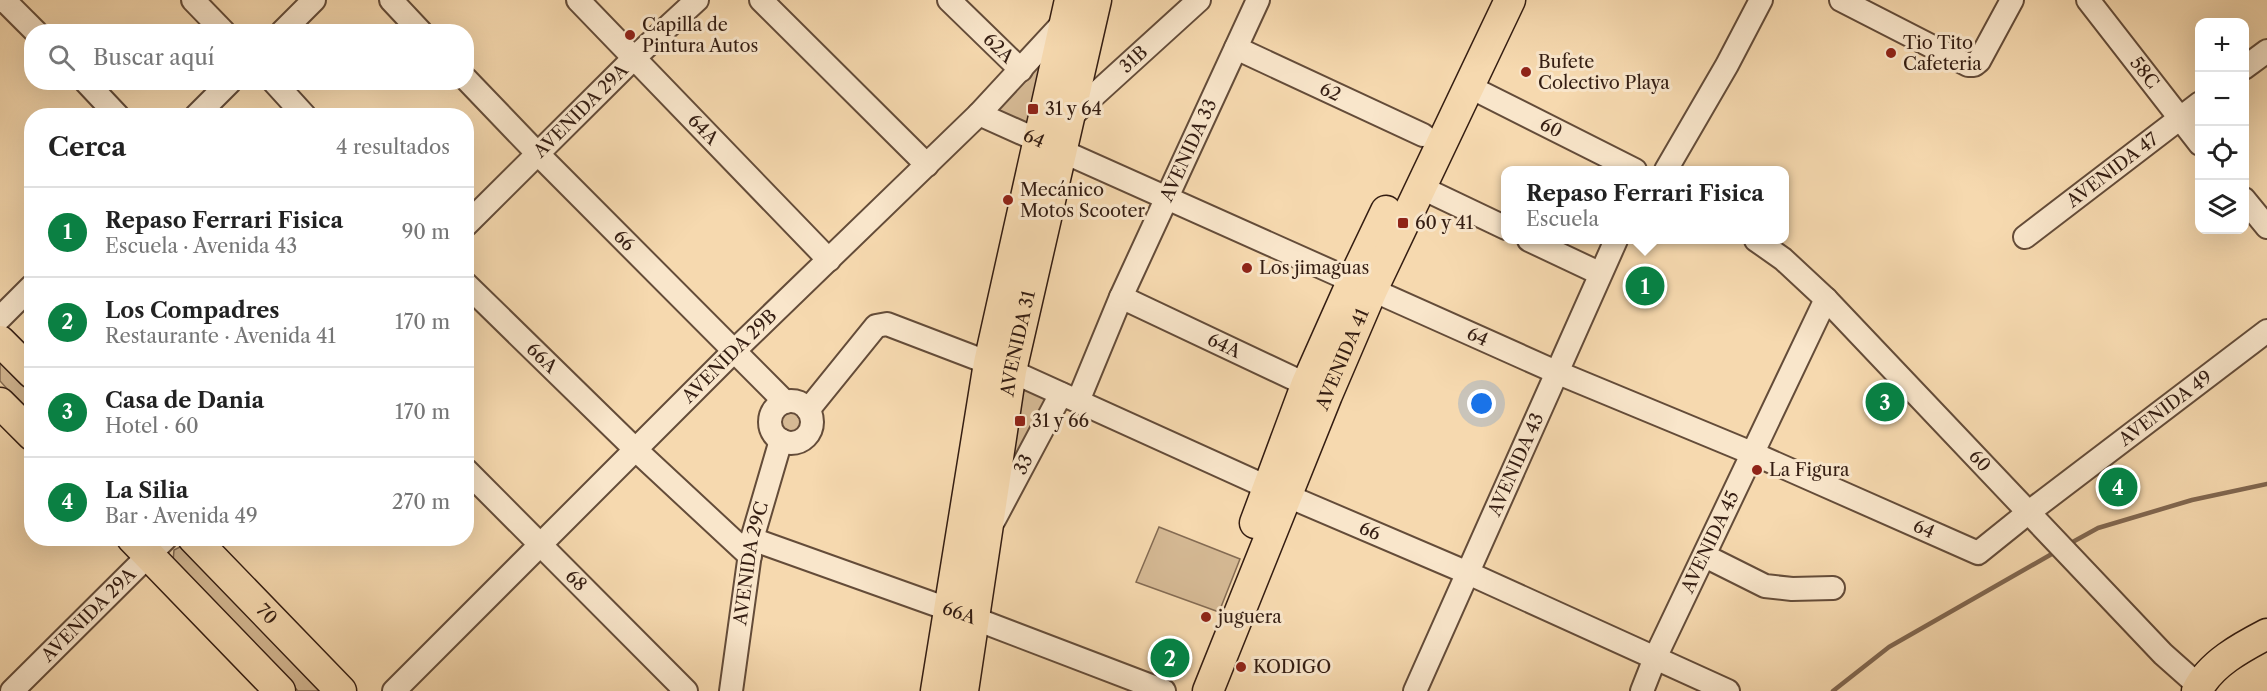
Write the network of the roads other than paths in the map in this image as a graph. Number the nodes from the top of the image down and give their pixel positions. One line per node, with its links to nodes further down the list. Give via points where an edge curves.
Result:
1 (4, 0): 19 (street)
2 (193, 0): 20 (street)
3 (314, 0): 21 (street)
4 (391, 0): 22 (street)
5 (578, 0): 25 (street, 64A)
6 (697, 0): 25 (street, AVENIDA 29A)
7 (761, 0): 44 (street)
8 (950, 0): 27 (street, 62A)
9 (1096, 0): 39 (main road, AVENIDA 31)
10 (1199, 0): 39 (street, 31B)
11 (1258, 0): 23 (street, AVENIDA 33)
12 (1488, 0): 40 (main road, AVENIDA 41)
13 (1510, 0): 28 (main road, AVENIDA 41)
14 (1761, 0): 46 (street)
15 (1841, 0): 16 (street, via 1968,65 1979,61)
16 (2012, 0)
17 (2088, 0): 38 (street, 58C)
18 (1067, 11): 27 (street, AVENIDA 29B); 42 (main road, AVENIDA 31)
19 (28, 24)
20 (216, 24)
21 (290, 24)
22 (414, 24)
23 (1236, 48): 40 (street, 62); 48 (street, AVENIDA 33)
24 (2267, 51): 26 (street)
25 (634, 58): 43 (street, AVENIDA 29A); 57 (street, 64A)
26 (2249, 64)
27 (1021, 70): 37 (street, AVENIDA 29B)
28 (1468, 86): 45 (street, 60); 47 (main road, AVENIDA 41)
29 (474, 87): 43 (street, 66)
30 (94, 90): 34 (street)
31 (222, 90): 35 (street)
32 (281, 90): 36 (street)
33 (2195, 106): 38 (street, AVENIDA 47)
34 (110, 108)
35 (204, 108)
36 (298, 108)
37 (979, 114): 42 (street, 64); 44 (street, AVENIDA 29B)
38 (2179, 119): 41 (street, 58C); 53 (street, AVENIDA 47)
39 (1067, 120): 42 (main road, AVENIDA 31)
40 (1424, 135): 59 (main road, AVENIDA 41)
41 (2195, 139)
42 (1049, 145): 48 (street, 64); 69 (main road, AVENIDA 31)
43 (537, 153): 50 (street, AVENIDA 29A); 67 (street, 66)
44 (927, 165): 57 (street, AVENIDA 29B)
45 (1625, 166)
46 (1669, 166)
47 (1420, 187): 51 (street); 59 (main road, AVENIDA 41)
48 (1165, 198): 59 (street, 64); 62 (street, AVENIDA 33)
49 (2249, 205): 52 (street)
50 (474, 217)
51 (1501, 226)
52 (2267, 227)
53 (2025, 237)
54 (1537, 244): 58 (street)
55 (1614, 244): 58 (street, AVENIDA 43)
56 (1762, 244): 63 (street, 60)
57 (829, 260): 67 (street, AVENIDA 29B)
58 (1599, 273): 70 (street, AVENIDA 43)
59 (1362, 286): 70 (street, 64); 71 (main road, AVENIDA 41)
60 (474, 292): 78 (street, 66A)
61 (24, 293): 64 (street)
62 (1121, 297): 71 (street, 64A); 72 (street, AVENIDA 33)
63 (1826, 299): 79 (street, AVENIDA 45); 82 (street, 60)
64 (0, 318)
65 (2267, 331): 82 (street, AVENIDA 49)
66 (0, 341): 68 (main road)
67 (733, 352): 73 (street, 66); 78 (street, AVENIDA 29B)
68 (24, 365)
69 (1000, 367): 72 (street, 66); 75 (street, 66, via 881,324); 83 (main road, AVENIDA 31); 93 (main road, AVENIDA 31)
70 (1556, 372): 79 (street, 64); 91 (street, AVENIDA 43)
71 (1317, 389): 81 (main road, AVENIDA 41)
72 (1070, 397): 81 (street, 66); 83 (street, 33)
73 (785, 402): 75 (street, via 798,402); 77 (street, via 774,410 770,422)
74 (0, 403): 76 (main road)
75 (808, 410): 77 (street, via 812,423 807,435 795,442)
76 (24, 427)
77 (781, 440): 88 (street, AVENIDA 29C)
78 (636, 450): 87 (street, AVENIDA 29B); 88 (street, 66A)
79 (1754, 454): 89 (street, 64); 90 (street, AVENIDA 45)
80 (474, 478): 87 (street, 68)
81 (1278, 492): 91 (street, 66); 106 (main road, AVENIDA 41); 107 (main road, AVENIDA 41)
82 (2029, 512): 89 (street, AVENIDA 49); 96 (street, 60)
83 (986, 534): 93 (main road, AVENIDA 31)
84 (147, 546): 97 (street, AVENIDA 29A)
85 (151, 546): 98 (main road)
86 (201, 546): 99 (main road, 70)
87 (541, 546): 100 (street, AVENIDA 29B); 101 (street, 68)
88 (751, 548): 93 (street, 66A); 102 (street, AVENIDA 29C)
89 (1978, 554)
90 (1705, 556): 92 (street, via 1766,586); 95 (street, AVENIDA 45)
91 (1468, 573): 95 (street, 66); 108 (street, AVENIDA 43)
92 (1833, 588)
93 (961, 614): 103 (main road, AVENIDA 31); 104 (main road, AVENIDA 31); 105 (street, 66A)
94 (2267, 634): 96 (main road, via 2219,664)
95 (1655, 658): 109 (street, AVENIDA 45); 110 (street, 66)
96 (2198, 689)
97 (12, 691)
98 (280, 691)
99 (341, 691)
100 (394, 691)
101 (686, 691)
102 (733, 691)
103 (936, 691)
104 (963, 691)
105 (1164, 691)
106 (1188, 691)
107 (1208, 691)
108 (1415, 691)
109 (1642, 691)
110 (1728, 691)

